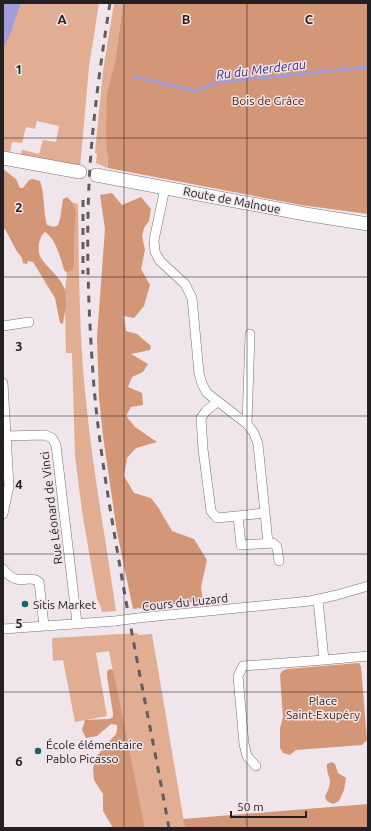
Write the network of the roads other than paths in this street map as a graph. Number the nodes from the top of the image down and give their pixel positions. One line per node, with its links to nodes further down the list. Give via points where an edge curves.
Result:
1 (3, 158): 2 (main road)
2 (80, 172)
3 (96, 175): 4 (main road, Route de Malnoue)
4 (165, 188): 5 (main road, Route de Malnoue); 10 (street, via 154,240 155,252 160,261 185,284 192,298 199,373 202,384)
5 (368, 224)
6 (30, 322): 7 (street)
7 (3, 326)
8 (250, 334): 11 (street)
9 (3, 383): 12 (street)
10 (217, 402): 11 (street); 15 (street, via 201,418 211,511 217,518)
11 (247, 424): 13 (street, via 258,444)
12 (6, 436): 14 (street, via 9,486); 21 (street, Rue Léonard de Vinci, via 45,435 52,438 56,445)
13 (266, 513): 15 (street); 16 (street)
14 (3, 514)
15 (238, 516): 16 (street, via 241,545)
16 (268, 542): 17 (street, via 277,547)
17 (279, 562)
18 (3, 569): 22 (street, via 15,580 37,579)
19 (368, 586): 20 (street, Cours du Luzard)
20 (318, 600): 21 (street, Cours du Luzard, bridge); 25 (street)
21 (76, 623): 22 (street, Cours du Luzard)
22 (44, 625): 23 (street, Cours du Luzard)
23 (3, 629)
24 (368, 656): 25 (street)
25 (324, 660): 26 (street, via 243,666 238,676 244,744 247,756)
26 (256, 766)

